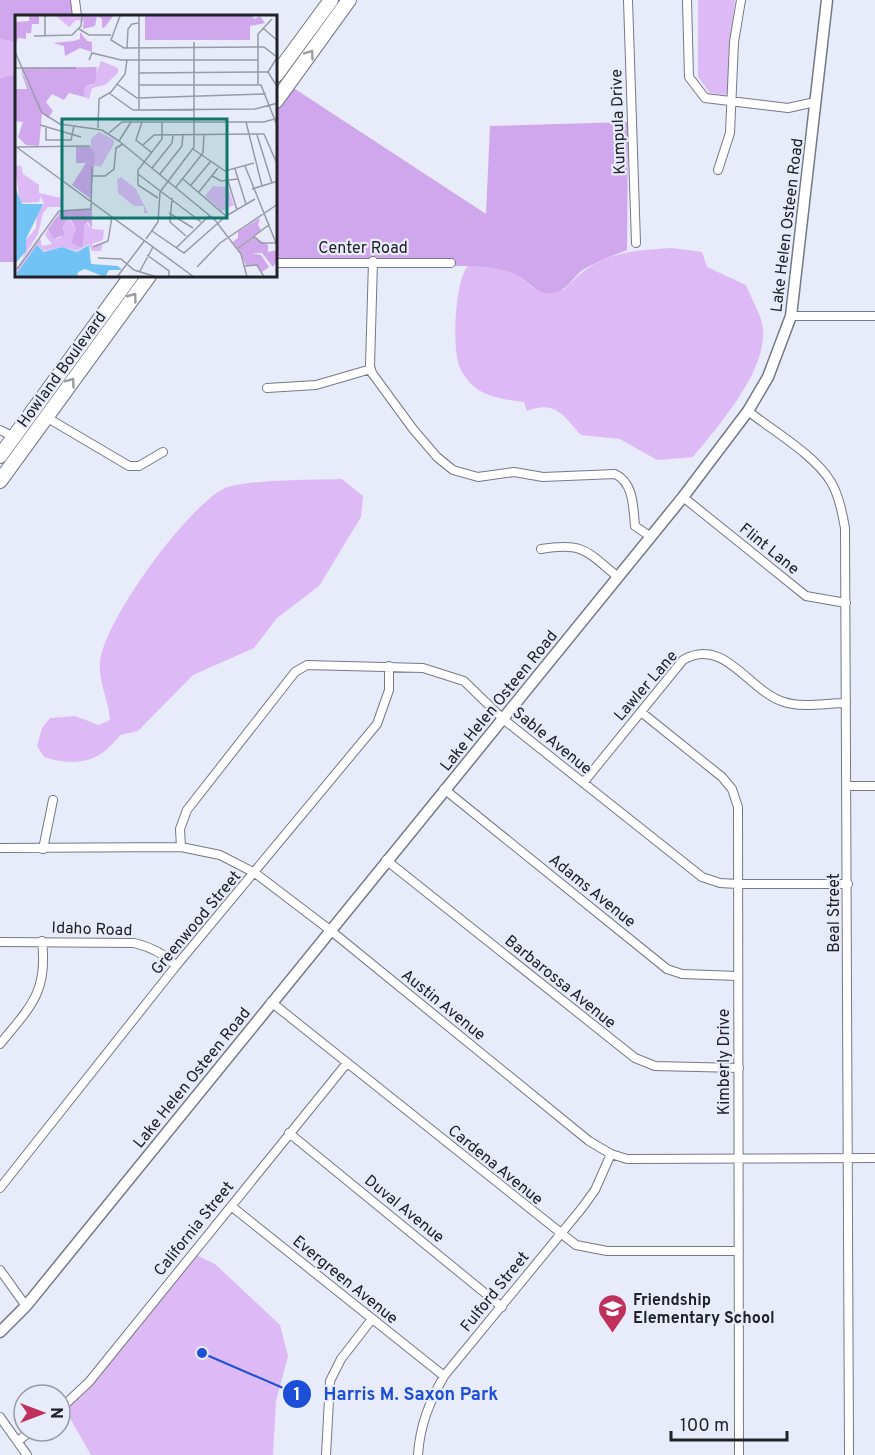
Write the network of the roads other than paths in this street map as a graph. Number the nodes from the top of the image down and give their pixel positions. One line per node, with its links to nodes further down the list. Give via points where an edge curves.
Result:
1 (75, 0): 8 (street)
2 (331, 0): 9 (main road)
3 (349, 0): 10 (main road, one-way to 3)
4 (628, 0): 14 (street, Kumpula Drive)
5 (687, 0): 12 (street, via 689,77 705,98)
6 (741, 0): 12 (street, via 734,42)
7 (827, 0): 11 (street, Lake Helen Osteen Road)
8 (77, 15)
9 (278, 72)
10 (278, 98)
11 (815, 102): 12 (street, via 788,108); 20 (street, Lake Helen Osteen Road)
12 (733, 103): 13 (street, via 730,133)
13 (718, 170)
14 (636, 243)
15 (373, 261): 16 (street, Center Road); 17 (street, Center Road); 22 (street)
16 (278, 263)
17 (451, 263)
18 (130, 278): 27 (main road, Howland Boulevard)
19 (148, 278): 25 (main road, Howland Boulevard, one-way to 19)
20 (791, 316): 21 (street); 24 (street, Lake Helen Osteen Road, via 768,377)
21 (875, 316)
22 (371, 369): 23 (street, via 316,385); 32 (street, via 413,429 453,470 478,477 514,472 543,477 615,474 623,478 631,493 635,526)
23 (267, 388)
24 (748, 411): 31 (street, Lake Helen Osteen Road); 35 (street, Beal Street, via 817,464 831,482 845,528)
25 (46, 417): 28 (street, via 129,466 140,466); 30 (main road, Howland Boulevard)
26 (0, 430): 27 (street)
27 (14, 437): 29 (main road, Howland Boulevard)
28 (163, 452)
29 (0, 456)
30 (0, 481)
31 (684, 497): 32 (street, Lake Helen Osteen Road); 35 (street, Flint Lane, via 806,596)
32 (651, 537): 34 (street, Lake Helen Osteen Road)
33 (541, 549): 34 (street, via 581,547)
34 (618, 577): 39 (street, Lake Helen Osteen Road)
35 (846, 603): 37 (street, Beal Street)
36 (389, 666): 39 (street, Sable Avenue, via 423,668 464,681); 46 (street, Sable Avenue, via 307,665 295,672 186,810 180,829); 49 (street, Greenwood Street, via 389,690 377,724)
37 (846, 703): 38 (street, Lawler Lane, via 787,703 767,695 726,660 711,653 683,660); 41 (street, Beal Street)
38 (641, 712): 40 (street, Lawler Lane); 50 (street, Kimberly Drive, via 732,789 738,807)
39 (503, 719): 40 (street, Sable Avenue); 43 (street, Lake Helen Osteen Road)
40 (583, 783): 50 (street, Sable Avenue, via 683,864 711,880)
41 (847, 786): 42 (street); 51 (street, Beal Street)
42 (875, 786)
43 (444, 789): 48 (street, Lake Helen Osteen Road); 56 (street, Adams Avenue, via 667,969 682,974)
44 (53, 800): 47 (street)
45 (0, 848): 47 (street, Austin Avenue)
46 (181, 848): 47 (street, Austin Avenue); 49 (street, Austin Avenue, via 220,855)
47 (43, 849)
48 (386, 860): 52 (street, Lake Helen Osteen Road); 60 (street, Barbarossa Avenue, via 635,1058 655,1066)
49 (255, 873): 52 (street, Austin Avenue); 55 (street, Greenwood Street)
50 (738, 884): 51 (street, Sable Avenue); 56 (street, Kimberly Drive)
51 (848, 884): 63 (street, Beal Street)
52 (330, 930): 57 (street, Lake Helen Osteen Road); 62 (street, Austin Avenue, via 589,1141)
53 (42, 941): 54 (street, Idaho Road); 55 (street, Idaho Road, via 134,943 149,946); 58 (street, via 45,968 39,991)
54 (0, 942)
55 (176, 966): 66 (street, Greenwood Street)
56 (738, 976): 60 (street, Kimberly Drive)
57 (271, 1002): 59 (street, Cardena Avenue); 71 (street, Lake Helen Osteen Road)
58 (0, 1044)
59 (347, 1063): 61 (street, California Street); 68 (street, Cardena Avenue)
60 (739, 1068): 64 (street, Kimberly Drive)
61 (289, 1133): 67 (street, California Street); 72 (street, Duval Avenue)
62 (611, 1154): 64 (street, Austin Avenue, via 627,1159); 68 (street, Fulford Street, via 596,1190)
63 (849, 1157): 64 (street, Austin Avenue); 65 (street, Austin Avenue); 82 (street, Beal Street)
64 (738, 1158): 69 (street, Kimberly Drive)
65 (875, 1158)
66 (0, 1188)
67 (231, 1206): 73 (street, Evergreen Avenue); 76 (street, California Street)
68 (560, 1235): 69 (street, Cardena Avenue, via 576,1245 608,1251); 72 (street, Fulford Street)
69 (739, 1251): 81 (street, Kimberly Drive)
70 (0, 1270): 71 (street)
71 (26, 1306): 74 (street, Lake Helen Osteen Road)
72 (501, 1307): 75 (street, Fulford Street)
73 (372, 1319): 75 (street, Evergreen Avenue); 79 (street, via 340,1359 330,1381)
74 (0, 1332)
75 (444, 1376): 80 (street, Fulford Street, via 426,1408)
76 (72, 1398)
77 (0, 1417): 78 (street)
78 (12, 1433)
79 (326, 1455)
80 (418, 1455)
81 (739, 1455)
82 (849, 1455)

